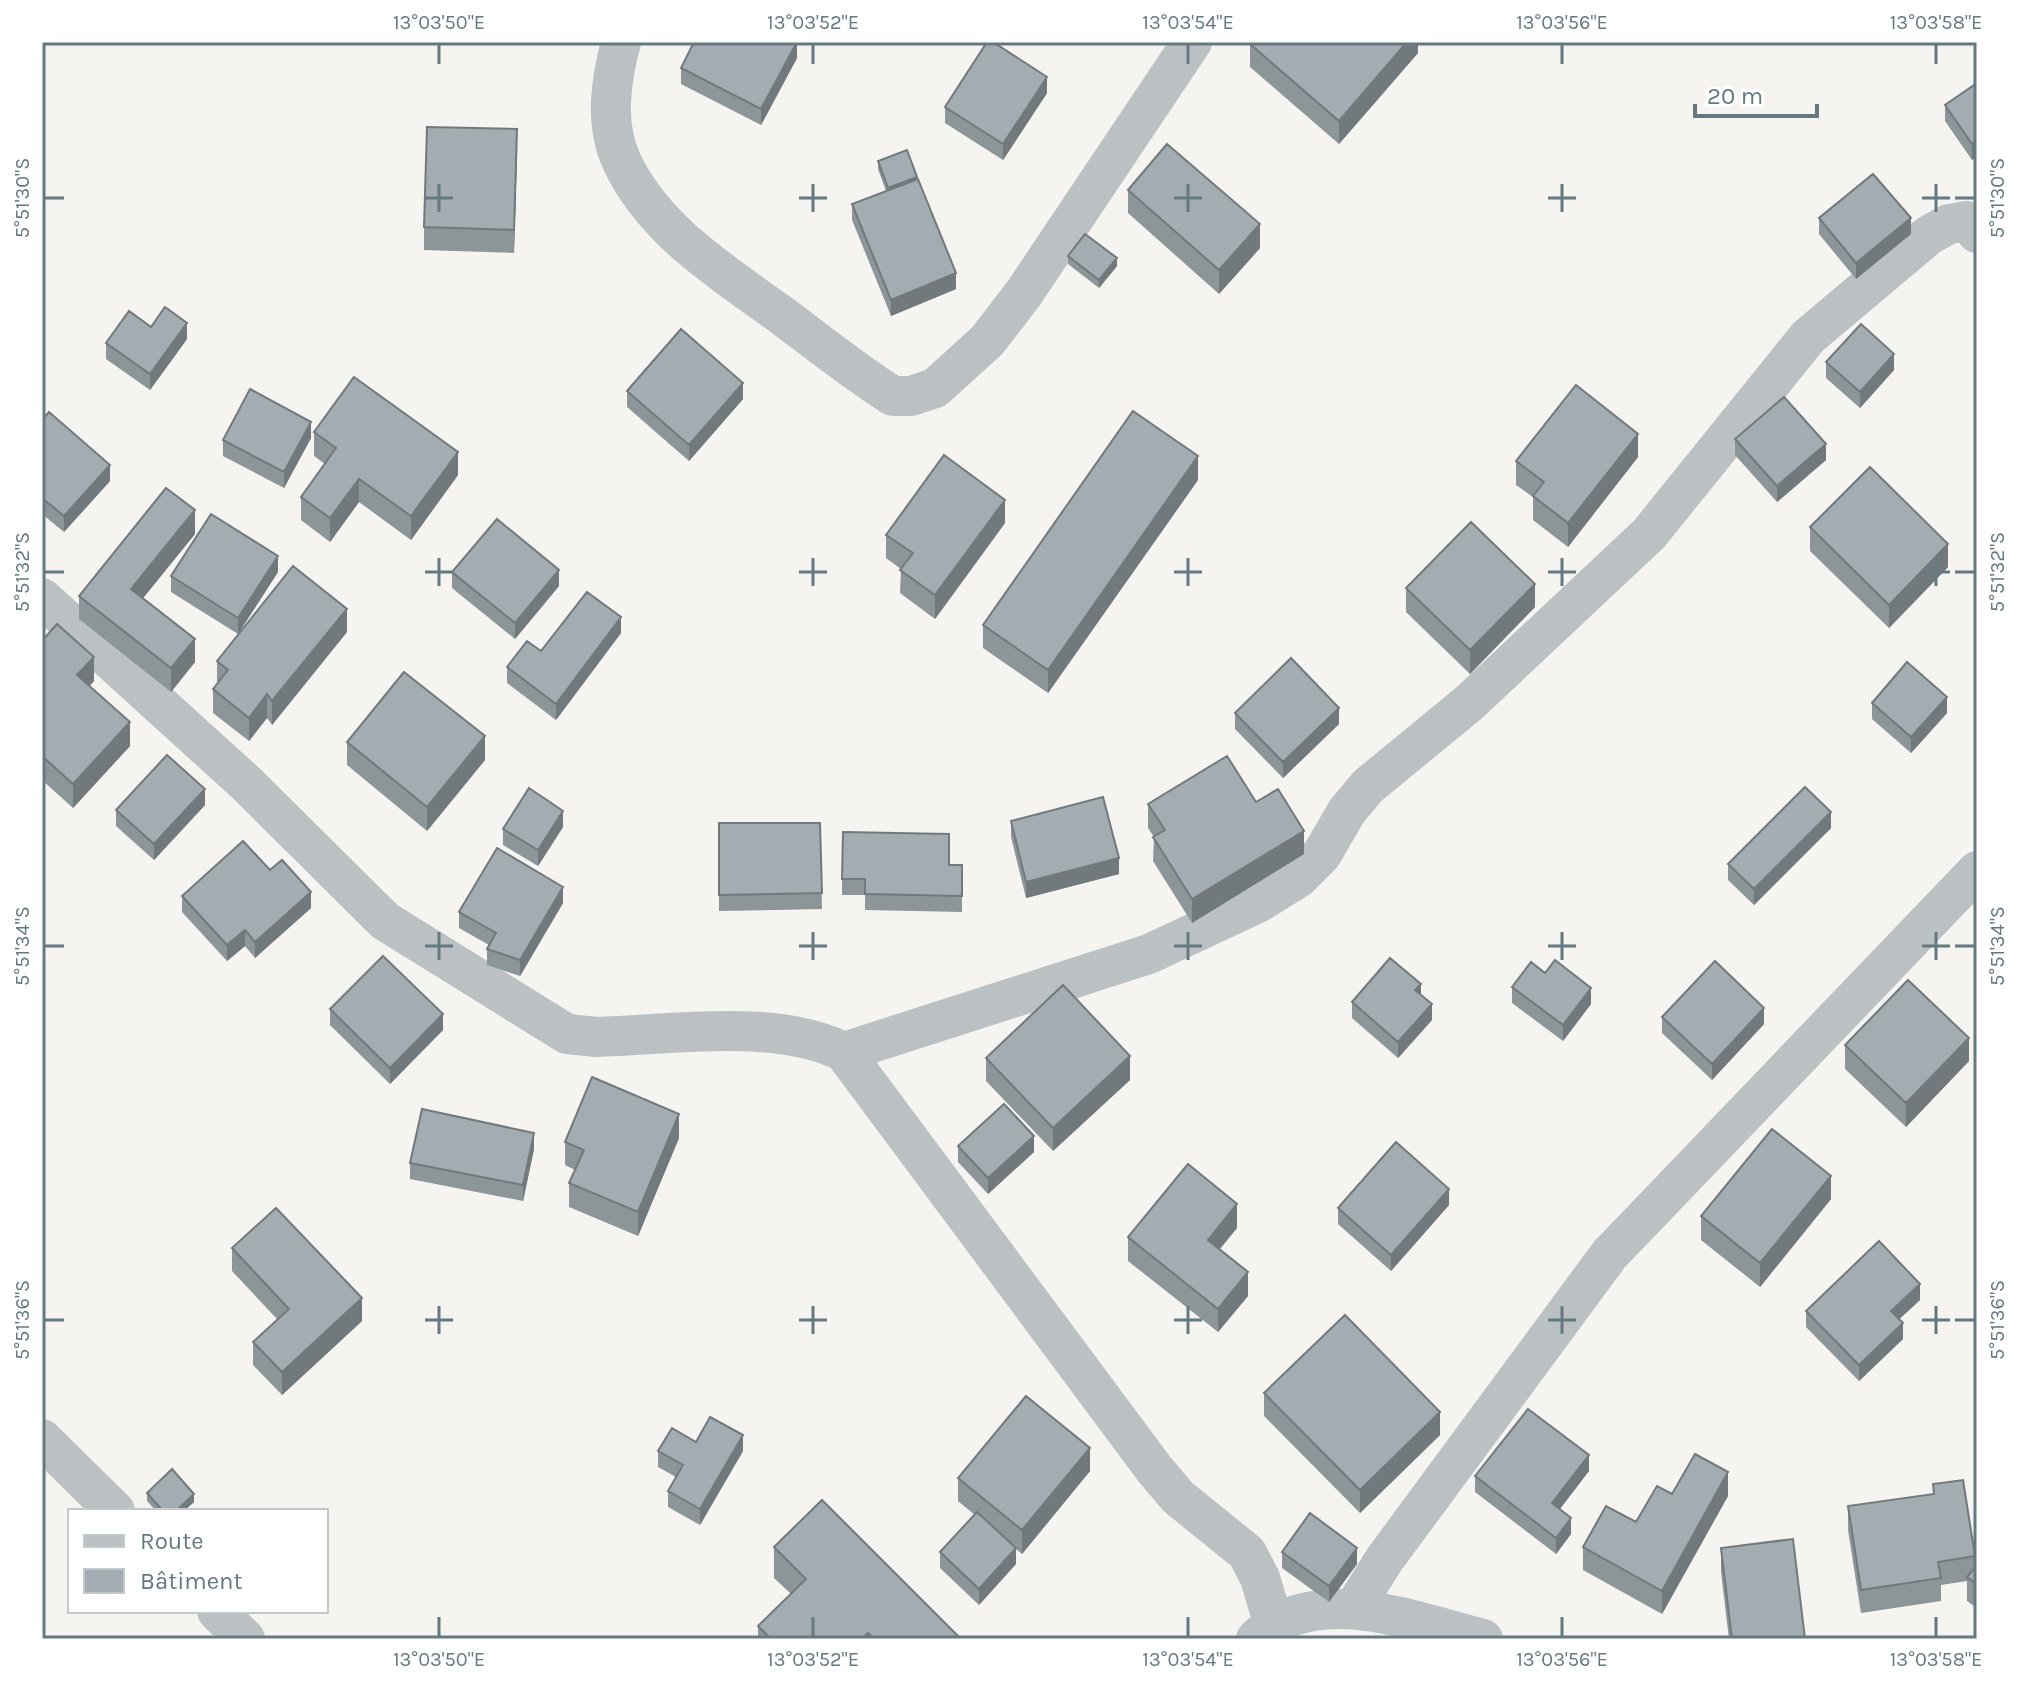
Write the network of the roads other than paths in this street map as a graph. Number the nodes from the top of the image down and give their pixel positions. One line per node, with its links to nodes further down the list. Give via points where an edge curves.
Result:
1 (621, 42): 2 (street, via 611,80 612,123 621,160 637,188 693,250 893,396 935,388 987,341)
2 (1192, 42)
3 (1977, 233): 6 (street, via 1967,221 1929,235 1808,337 1649,534 1469,703 1368,786 1322,854 1298,878 1258,903 1149,954)
4 (42, 598): 6 (street, via 247,784 385,921 567,1034 784,1032 819,1039)
5 (1977, 871): 9 (street, via 1609,1255)
6 (844, 1052): 11 (street, via 1155,1470 1178,1497 1247,1553 1260,1578)
7 (42, 1439): 8 (street)
8 (113, 1509)
9 (1354, 1608): 11 (street, via 1298,1614); 13 (street)
10 (219, 1613): 12 (street)
11 (1265, 1631)
12 (245, 1639)
13 (1483, 1639)

